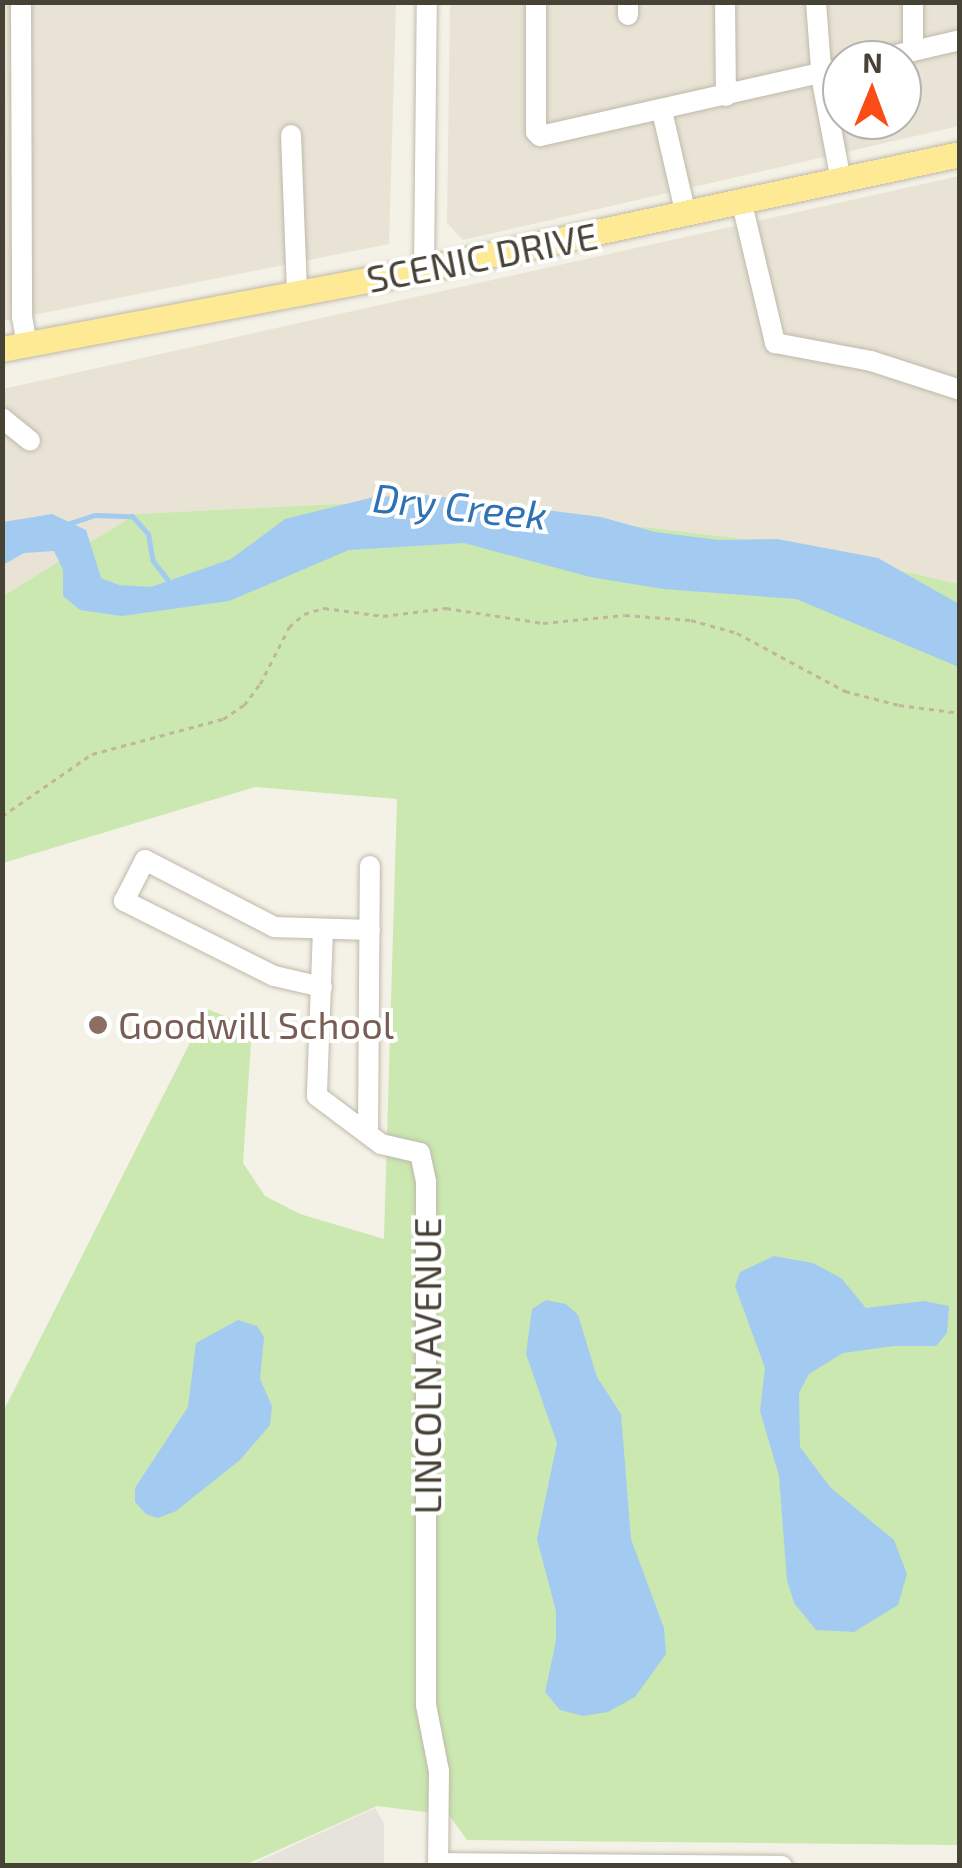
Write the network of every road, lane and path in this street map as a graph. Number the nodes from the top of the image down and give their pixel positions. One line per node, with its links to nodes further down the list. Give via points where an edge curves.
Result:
1 (20, 2): 22 (street, via 22,316)
2 (427, 2): 20 (street)
3 (536, 2): 13 (street, via 540,136)
4 (725, 2): 12 (street)
5 (816, 2): 7 (street)
6 (914, 2): 8 (street)
7 (825, 40)
8 (914, 40)
9 (960, 40): 10 (street)
10 (922, 49)
11 (822, 72): 12 (street)
12 (726, 96): 13 (street)
13 (662, 111): 19 (street)
14 (291, 135): 21 (street)
15 (838, 140): 17 (street)
16 (960, 154): 17 (main road, SCENIC DRIVE)
17 (841, 181): 18 (main road, SCENIC DRIVE)
18 (742, 204): 19 (main road, SCENIC DRIVE); 23 (street, via 775,342 870,361)
19 (686, 216): 20 (main road, SCENIC DRIVE)
20 (424, 269): 21 (main road, SCENIC DRIVE)
21 (297, 292): 22 (main road, SCENIC DRIVE)
22 (14, 347)
23 (960, 390)
24 (2, 418): 25 (street)
25 (30, 442)
26 (960, 713): 27 (path, via 845,690 737,633 691,620 625,615 543,624 446,608 383,616 324,608 289,627 260,684 222,720 92,754)
27 (2, 816)
28 (370, 866): 30 (street)
29 (323, 929): 30 (street); 31 (street, LINCOLN AVENUE); 31 (street, via 274,927 146,860 124,901 274,976)
30 (370, 930): 32 (street)
31 (322, 988): 32 (street, LINCOLN AVENUE, via 317,1096)
32 (368, 1134): 33 (street, LINCOLN AVENUE, via 420,1153 426,1182 426,1705 438,1771)
33 (438, 1864): 34 (street)
34 (739, 1865): 35 (street)
35 (782, 1866)

